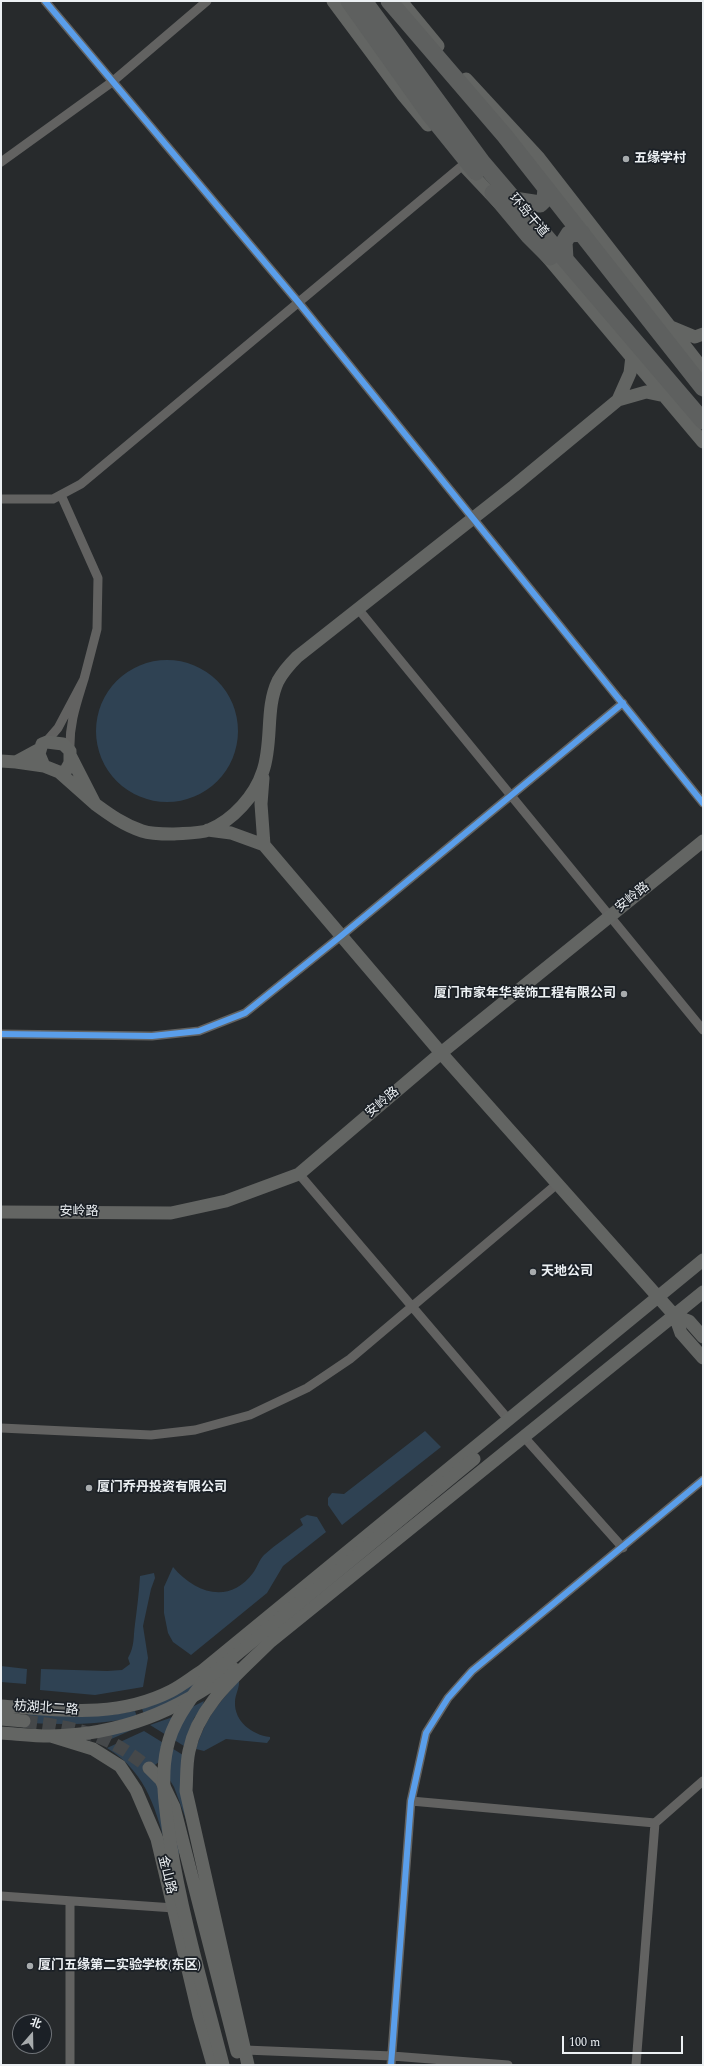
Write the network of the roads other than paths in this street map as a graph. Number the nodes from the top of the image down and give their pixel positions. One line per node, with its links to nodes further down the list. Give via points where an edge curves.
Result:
1 (45, 1): 8 (street)
2 (207, 1): 8 (street)
3 (333, 1): 10 (main road, via 403,95)
4 (349, 1): 14 (highway, via 430,115)
5 (364, 1): 12 (highway, 环岛干道, via 482,162)
6 (389, 1): 11 (highway, via 505,136)
7 (401, 1): 18 (main road, via 462,74 540,158)
8 (112, 82): 9 (street); 16 (street)
9 (1, 162)
10 (463, 165): 14 (main road); 16 (street)
11 (546, 188): 12 (highway, via 545,199 540,204); 13 (highway)
12 (514, 200): 15 (highway, 环岛干道)
13 (582, 233): 15 (highway, via 569,234 566,238); 22 (highway)
14 (529, 236): 17 (highway, via 560,268); 20 (main road)
15 (565, 259): 17 (highway, 环岛干道)
16 (299, 303): 27 (street, via 81,484); 29 (street)
17 (613, 315): 25 (highway, 环岛干道)
18 (671, 326): 19 (main road, via 694,337); 21 (main road)
19 (703, 334)
20 (632, 356): 23 (main road); 24 (main road, via 630,373)
21 (703, 368)
22 (703, 388)
23 (665, 396): 24 (main road, via 646,392); 26 (main road)
24 (618, 400): 29 (main road)
25 (703, 421)
26 (703, 442)
27 (61, 495): 28 (street, via 53,499); 31 (street, via 98,578 97,628)
28 (1, 499)
29 (473, 518): 30 (main road); 32 (street)
30 (359, 610): 39 (main road, via 297,657 278,682 273,699 268,751); 40 (street)
31 (84, 680): 33 (street, via 58,728); 34 (street, via 72,714 69,733)
32 (623, 703): 40 (street); 41 (street)
33 (42, 746): 34 (main road, via 63,744); 36 (main road); 37 (main road, via 39,754)
34 (71, 754): 38 (main road, via 68,768 65,772); 42 (main road)
35 (1, 761): 36 (main road)
36 (16, 762): 37 (main road)
37 (44, 766): 38 (main road)
38 (59, 772): 42 (main road)
39 (263, 772): 43 (main road, via 254,790 234,814); 45 (main road, via 261,804)
40 (511, 796): 46 (street); 47 (street)
41 (703, 802)
42 (94, 804): 43 (main road, via 124,823 144,831 170,834)
43 (208, 830): 45 (main road, via 231,833)
44 (703, 841): 46 (main road, 安岭路)
45 (264, 845): 47 (main road)
46 (610, 917): 48 (street); 50 (main road, 安岭路)
47 (341, 936): 49 (street, via 245,1013 199,1031 152,1036); 50 (main road)
48 (703, 1030)
49 (1, 1034)
50 (441, 1053): 51 (main road, 安岭路); 52 (main road)
51 (298, 1174): 53 (main road, 安岭路, via 226,1201 171,1213); 57 (street)
52 (557, 1184): 56 (main road); 57 (street)
53 (1, 1212)
54 (703, 1260): 56 (main road)
55 (703, 1292): 58 (main road)
56 (658, 1298): 58 (main road); 61 (main road)
57 (412, 1306): 62 (street); 63 (street, via 350,1359 307,1388 250,1415 195,1430 151,1436)
58 (675, 1316): 59 (main road, via 689,1321); 60 (main road, via 681,1333); 64 (main road)
59 (703, 1337)
60 (703, 1358)
61 (567, 1374): 62 (main road, 枋湖北二路); 84 (main road, bridge, via 474,1459 203,1682 175,1724 167,1747 164,1771 166,1812 178,1888)
62 (508, 1419): 68 (main road, 枋湖北二路, via 202,1671 164,1694 126,1708 91,1712)
63 (1, 1428)
64 (524, 1437): 66 (street); 67 (main road)
65 (703, 1480): 66 (street)
66 (623, 1548): 75 (street, via 472,1671 448,1698 426,1733)
67 (270, 1642): 72 (main road, via 206,1690 152,1718 112,1729); 80 (main road, via 210,1703 194,1733 188,1752 186,1791)
68 (1, 1706)
69 (1, 1719): 70 (main road)
70 (24, 1721)
71 (1, 1733): 72 (main road, 枋湖北二路)
72 (50, 1736): 79 (main road, 金山路, via 93,1749 120,1766 136,1790 157,1839)
73 (149, 1768): 85 (main road, via 161,1780 174,1807)
74 (703, 1782): 76 (street)
75 (411, 1801): 76 (street); 81 (street)
76 (655, 1823): 88 (street)
77 (1, 1896): 78 (street)
78 (70, 1901): 79 (street); 82 (street)
79 (174, 1908): 83 (main road, 金山路)
80 (245, 2050): 81 (street); 86 (main road)
81 (391, 2061): 87 (street)
82 (70, 2065)
83 (213, 2065)
84 (223, 2065)
85 (240, 2065)
86 (248, 2065)
87 (508, 2065)
88 (636, 2065)

